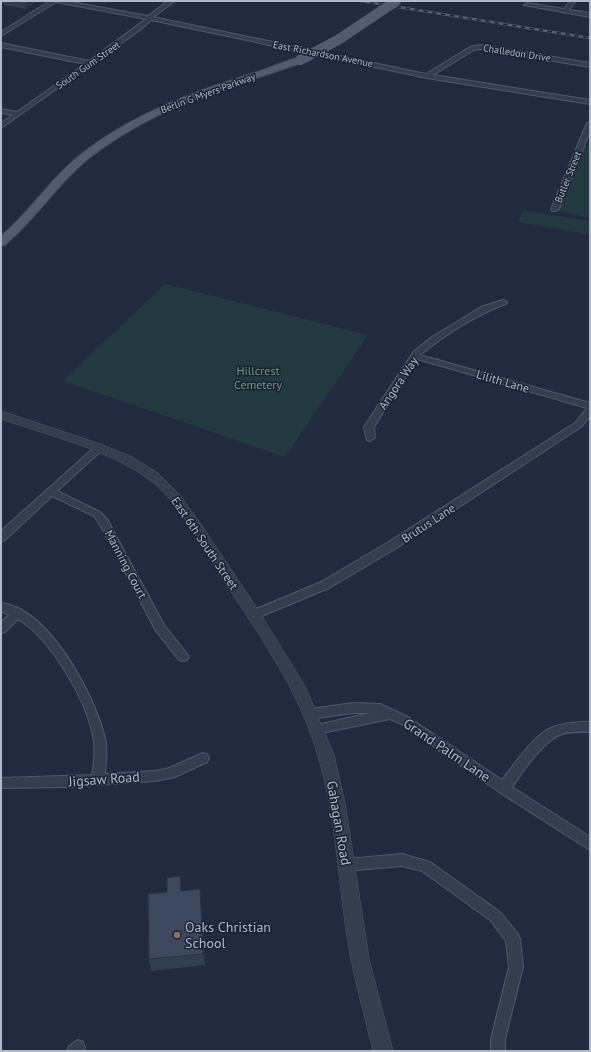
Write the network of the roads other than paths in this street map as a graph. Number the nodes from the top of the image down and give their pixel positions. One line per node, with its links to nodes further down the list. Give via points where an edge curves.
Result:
1 (54, 1): 10 (street)
2 (57, 1): 9 (street, East Richardson Avenue)
3 (172, 1): 9 (street, South Gum Street)
4 (396, 1): 23 (main road, Berlin G Myers Parkway, bridge, via 338,40 300,60 189,98 122,131 83,158)
5 (573, 1): 7 (street)
6 (526, 5): 7 (street)
7 (565, 11): 8 (street)
8 (590, 15)
9 (149, 18): 12 (street, South Gum Street, via 138,29); 14 (street, East Richardson Avenue)
10 (1, 34)
11 (1, 45): 12 (street)
12 (90, 63): 17 (street, South Gum Street)
13 (590, 65): 14 (street, Challedon Drive, via 480,47 472,48)
14 (428, 76): 15 (street, East Richardson Avenue)
15 (590, 102)
16 (1, 111): 17 (street)
17 (18, 114): 19 (street, South Gum Street)
18 (590, 123): 20 (street, Butler Street)
19 (1, 126)
20 (582, 143): 21 (street); 22 (street, Butler Street)
21 (590, 144)
22 (555, 209)
23 (1, 242)
24 (503, 302): 25 (street, Angora Way, via 478,313 436,339)
25 (416, 356): 26 (street, Lilith Lane); 29 (street, Angora Way, via 369,427)
26 (590, 406)
27 (590, 410): 34 (street, Brutus Lane, via 578,425 391,546 325,585)
28 (1, 415): 30 (street, East 6th South Street)
29 (370, 438)
30 (99, 448): 31 (street); 34 (street, East 6th South Street, via 128,460 147,472 175,497)
31 (51, 492): 32 (street); 37 (street, Manning Court, via 97,514 103,521 160,628)
32 (1, 537)
33 (1, 606): 35 (street)
34 (252, 613): 38 (street, Gahagan Road, via 300,690)
35 (17, 614): 36 (street); 43 (street, via 28,620 48,639 66,661 86,700 99,738 101,760)
36 (1, 629)
37 (183, 657)
38 (310, 714): 39 (street, Grand Palm Lane, via 353,708 380,709); 41 (street, Gahagan Road)
39 (390, 714): 41 (street, Grand Palm Lane); 45 (street, Grand Palm Lane, via 404,720)
40 (590, 727): 45 (street, Grand Palm Lane, via 571,727 555,732 543,741)
41 (317, 729): 47 (street, Gahagan Road, via 335,796)
42 (203, 758): 43 (street, Jigsaw Road, via 171,773)
43 (98, 779): 44 (street, Jigsaw Road, via 59,783)
44 (1, 783)
45 (503, 788): 46 (street, Grand Palm Lane)
46 (590, 844)
47 (346, 865): 48 (street, Gahagan Road, via 360,959); 49 (street, via 402,860 425,866 495,916 514,939 516,967 498,1039)
48 (383, 1051)
49 (498, 1051)

